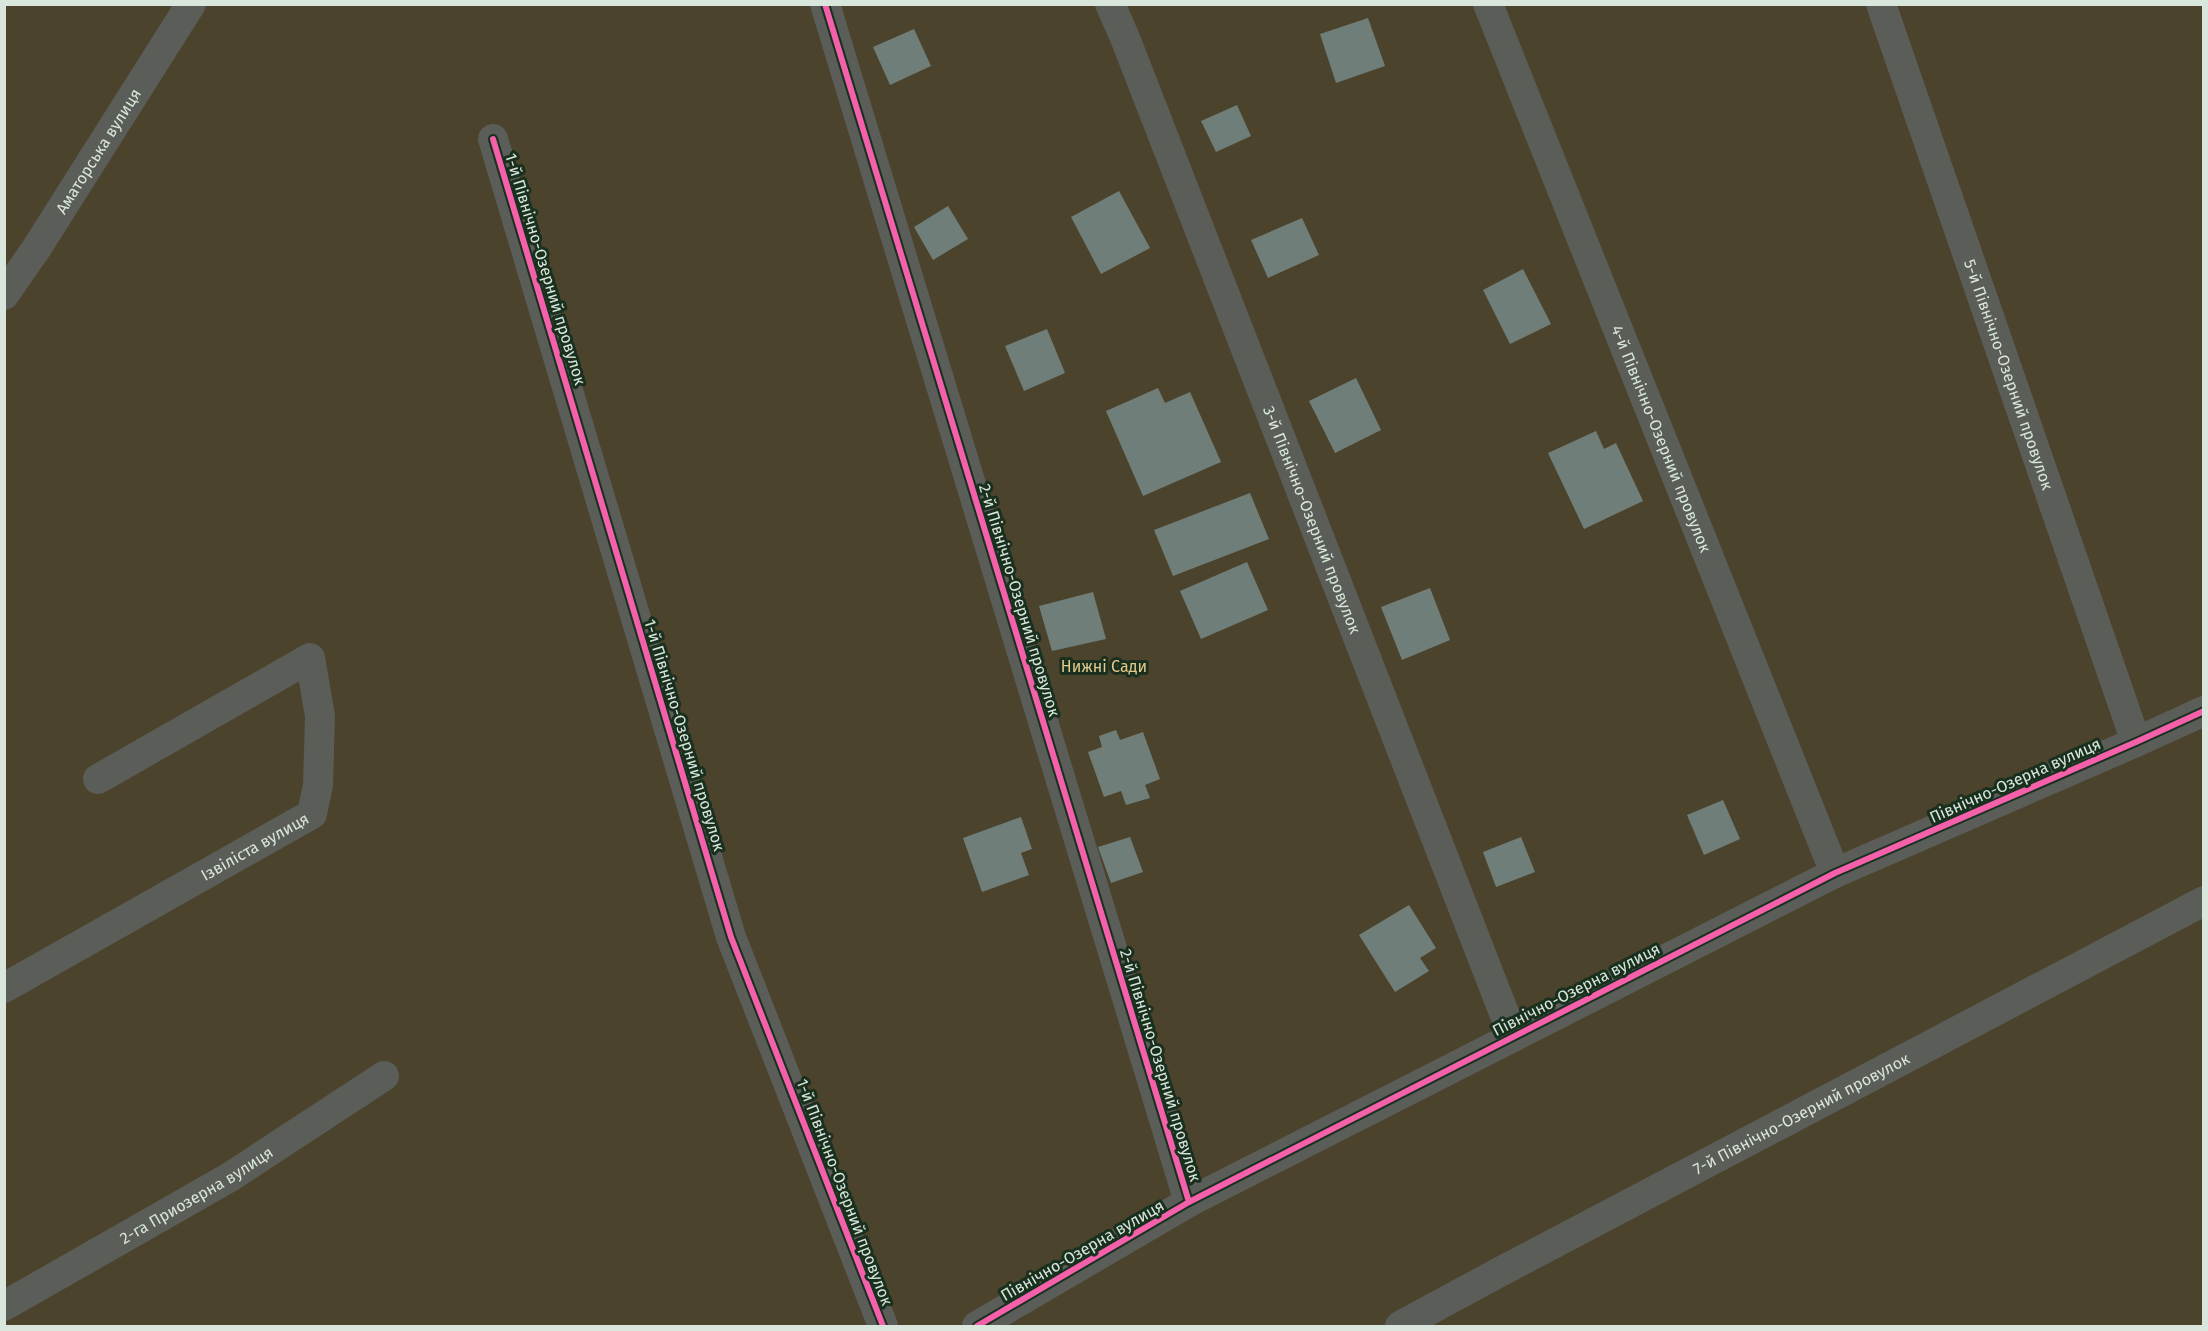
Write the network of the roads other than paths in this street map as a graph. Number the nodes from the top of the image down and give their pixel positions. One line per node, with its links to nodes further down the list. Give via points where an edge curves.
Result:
1 (191, 4): 7 (street, Аматорська вулиця)
2 (825, 4): 16 (street, 2-й Північно-Озерний провулок)
3 (1110, 4): 14 (street, 3-й Північно-Озерний провулок)
4 (1488, 4): 11 (street, 4-й Північно-Озерний провулок)
5 (1881, 4): 9 (street, 5-й Північно-Озерний провулок)
6 (493, 140): 18 (street, 1-й Північно-Озерний провулок, via 731,937)
7 (4, 295)
8 (2204, 711): 9 (street, Північно-Озерна вулиця)
9 (2136, 742): 11 (street, Північно-Озерна вулиця)
10 (98, 779): 13 (street, Ізвіліста вулиця, via 310,658 320,716 318,785 312,814)
11 (1835, 873): 14 (street, Північно-Озерна вулиця)
12 (2204, 901): 20 (street, 7-й Північно-Озерний провулок)
13 (4, 988)
14 (1513, 1036): 16 (street, Північно-Озерна вулиця)
15 (384, 1076): 17 (street, 2-га Приозерна вулиця, via 230,1177)
16 (1189, 1203): 19 (street, Північно-Озерна вулиця)
17 (4, 1306)
18 (883, 1326)
19 (977, 1326)
20 (1400, 1326)

